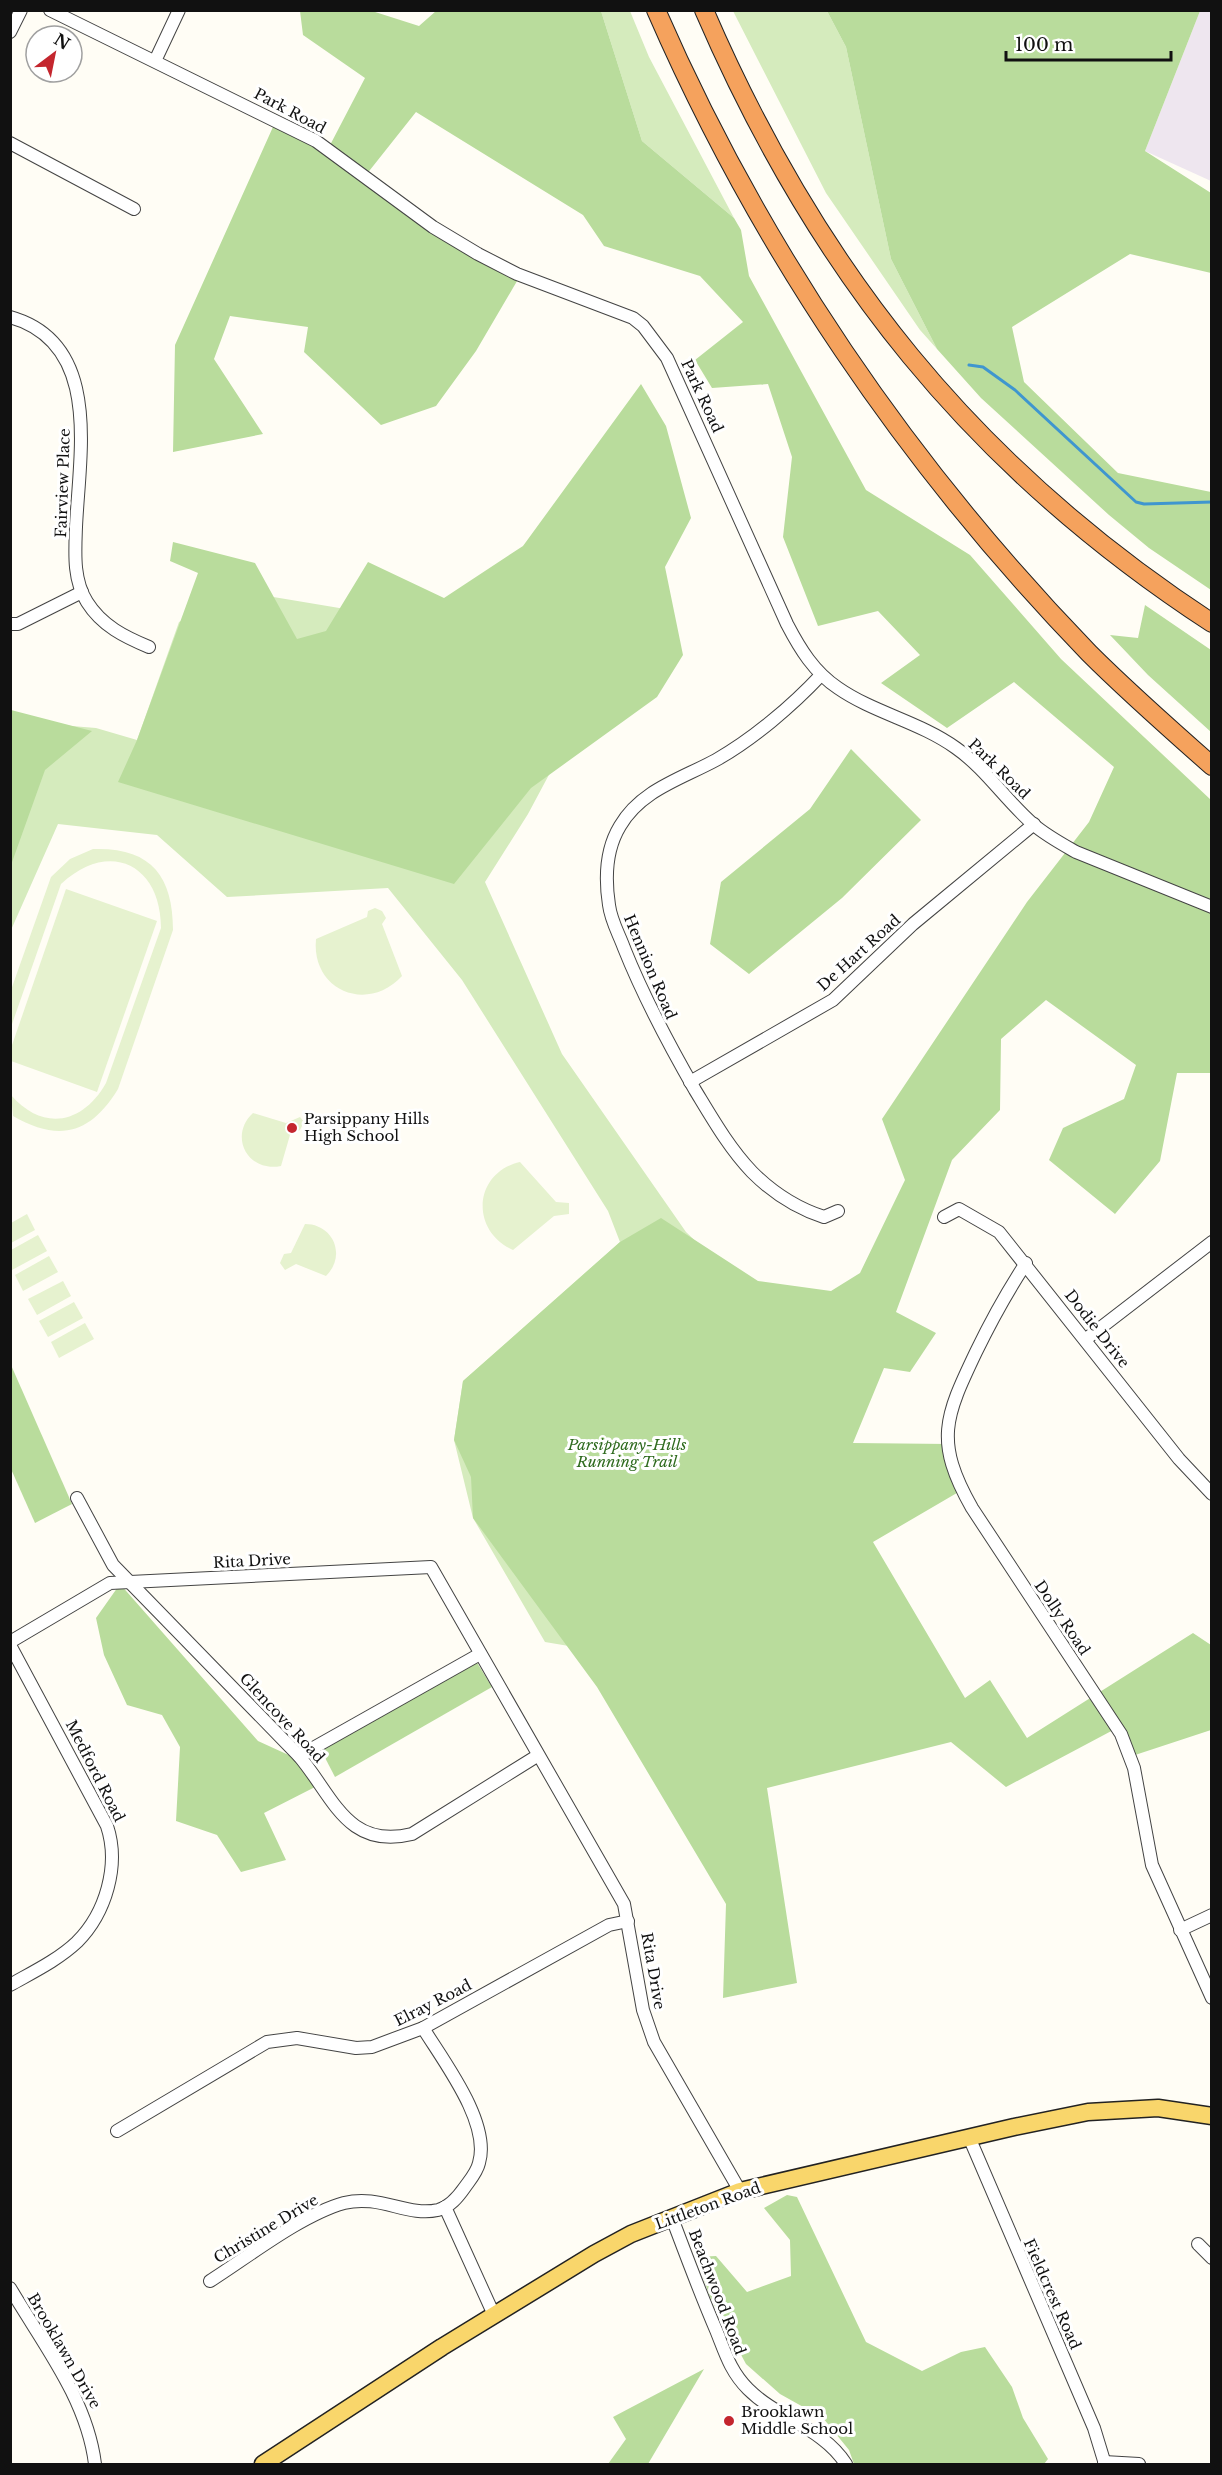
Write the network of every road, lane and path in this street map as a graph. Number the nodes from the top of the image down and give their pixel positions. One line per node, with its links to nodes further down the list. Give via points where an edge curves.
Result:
1 (21, 10): 6 (street)
2 (50, 10): 7 (street, Park Road)
3 (179, 10): 7 (street)
4 (656, 10): 16 (highway, via 706,119 774,244 896,427 982,534 1090,654)
5 (705, 10): 12 (highway, via 793,186 843,267 901,346 978,434 1038,492 1133,569)
6 (10, 32)
7 (155, 61): 15 (street, Park Road, via 316,141 433,227 478,254 517,274 610,308 643,326 667,358 787,624)
8 (10, 143): 9 (street)
9 (134, 209)
10 (10, 317): 11 (street, Fairview Place, via 34,328 59,349 78,387 75,556)
11 (82, 592): 13 (street, via 18,624); 14 (street, Fairview Place, via 112,629)
12 (1212, 623)
13 (10, 624)
14 (149, 647)
15 (821, 675): 17 (street, Park Road, via 838,688 956,747); 19 (street, Hennion Road, via 796,702 717,759 640,800 613,839 608,883 612,918 643,995)
16 (1212, 766)
17 (1034, 824): 18 (street, Park Road, via 1076,852); 19 (street, De Hart Road, via 913,924 832,1000)
18 (1212, 907)
19 (690, 1082): 20 (street, Hennion Road, via 734,1150 772,1191 824,1218)
20 (838, 1211)
21 (944, 1217): 23 (street, Dodie Drive, via 959,1209 983,1220)
22 (1212, 1242): 24 (street)
23 (1026, 1263): 24 (street, Dodie Drive); 34 (street, Dolly Road, via 995,1313 950,1409 948,1448 957,1480 972,1508 1125,1742 1134,1768 1152,1865)
24 (1086, 1339): 25 (street, Dodie Drive, via 1179,1459)
25 (1212, 1494)
26 (77, 1498): 27 (street, via 113,1565)
27 (129, 1582): 28 (street, via 110,1583); 29 (street, Rita Drive, via 431,1567); 30 (street, Glencove Road)
28 (10, 1643): 35 (street, Medford Road, via 107,1826 111,1836 111,1869 102,1905 87,1931 65,1952)
29 (480, 1654): 30 (street); 31 (street, Rita Drive)
30 (299, 1756): 31 (street, Glencove Road, via 356,1829 395,1838 412,1834)
31 (537, 1756): 33 (street, Rita Drive, via 607,1872 624,1904)
32 (1212, 1915): 34 (street)
33 (628, 1921): 37 (street, Elray Road, via 609,1925); 41 (street, Rita Drive, via 643,2010 654,2042)
34 (1180, 1930): 36 (street, Dolly Road)
35 (10, 1985)
36 (1212, 1998)
37 (423, 2028): 39 (street, Elray Road, via 372,2047 297,2038 267,2042); 42 (street, via 458,2085 480,2131 477,2168)
38 (1212, 2116): 40 (main road, Littleton Road, via 1158,2108 1123,2108)
39 (117, 2132)
40 (969, 2137): 41 (main road, Littleton Road); 49 (street, Fieldcrest Road, via 1094,2428)
41 (740, 2191): 43 (main road, Littleton Road)
42 (445, 2207): 46 (street, Christine Drive, via 422,2210 366,2199 329,2207); 48 (street)
43 (672, 2218): 48 (main road, Littleton Road, via 603,2249); 52 (street, Beachwood Road, via 724,2355 738,2379 761,2400 820,2436)
44 (1198, 2244): 45 (street)
45 (1212, 2258)
46 (210, 2281)
47 (10, 2288): 50 (street, Brooklawn Drive, via 81,2407 93,2443)
48 (494, 2316): 51 (main road, Littleton Road)
49 (1104, 2463): 53 (street)
50 (95, 2464)
51 (263, 2464)
52 (846, 2464)
53 (1139, 2464)

